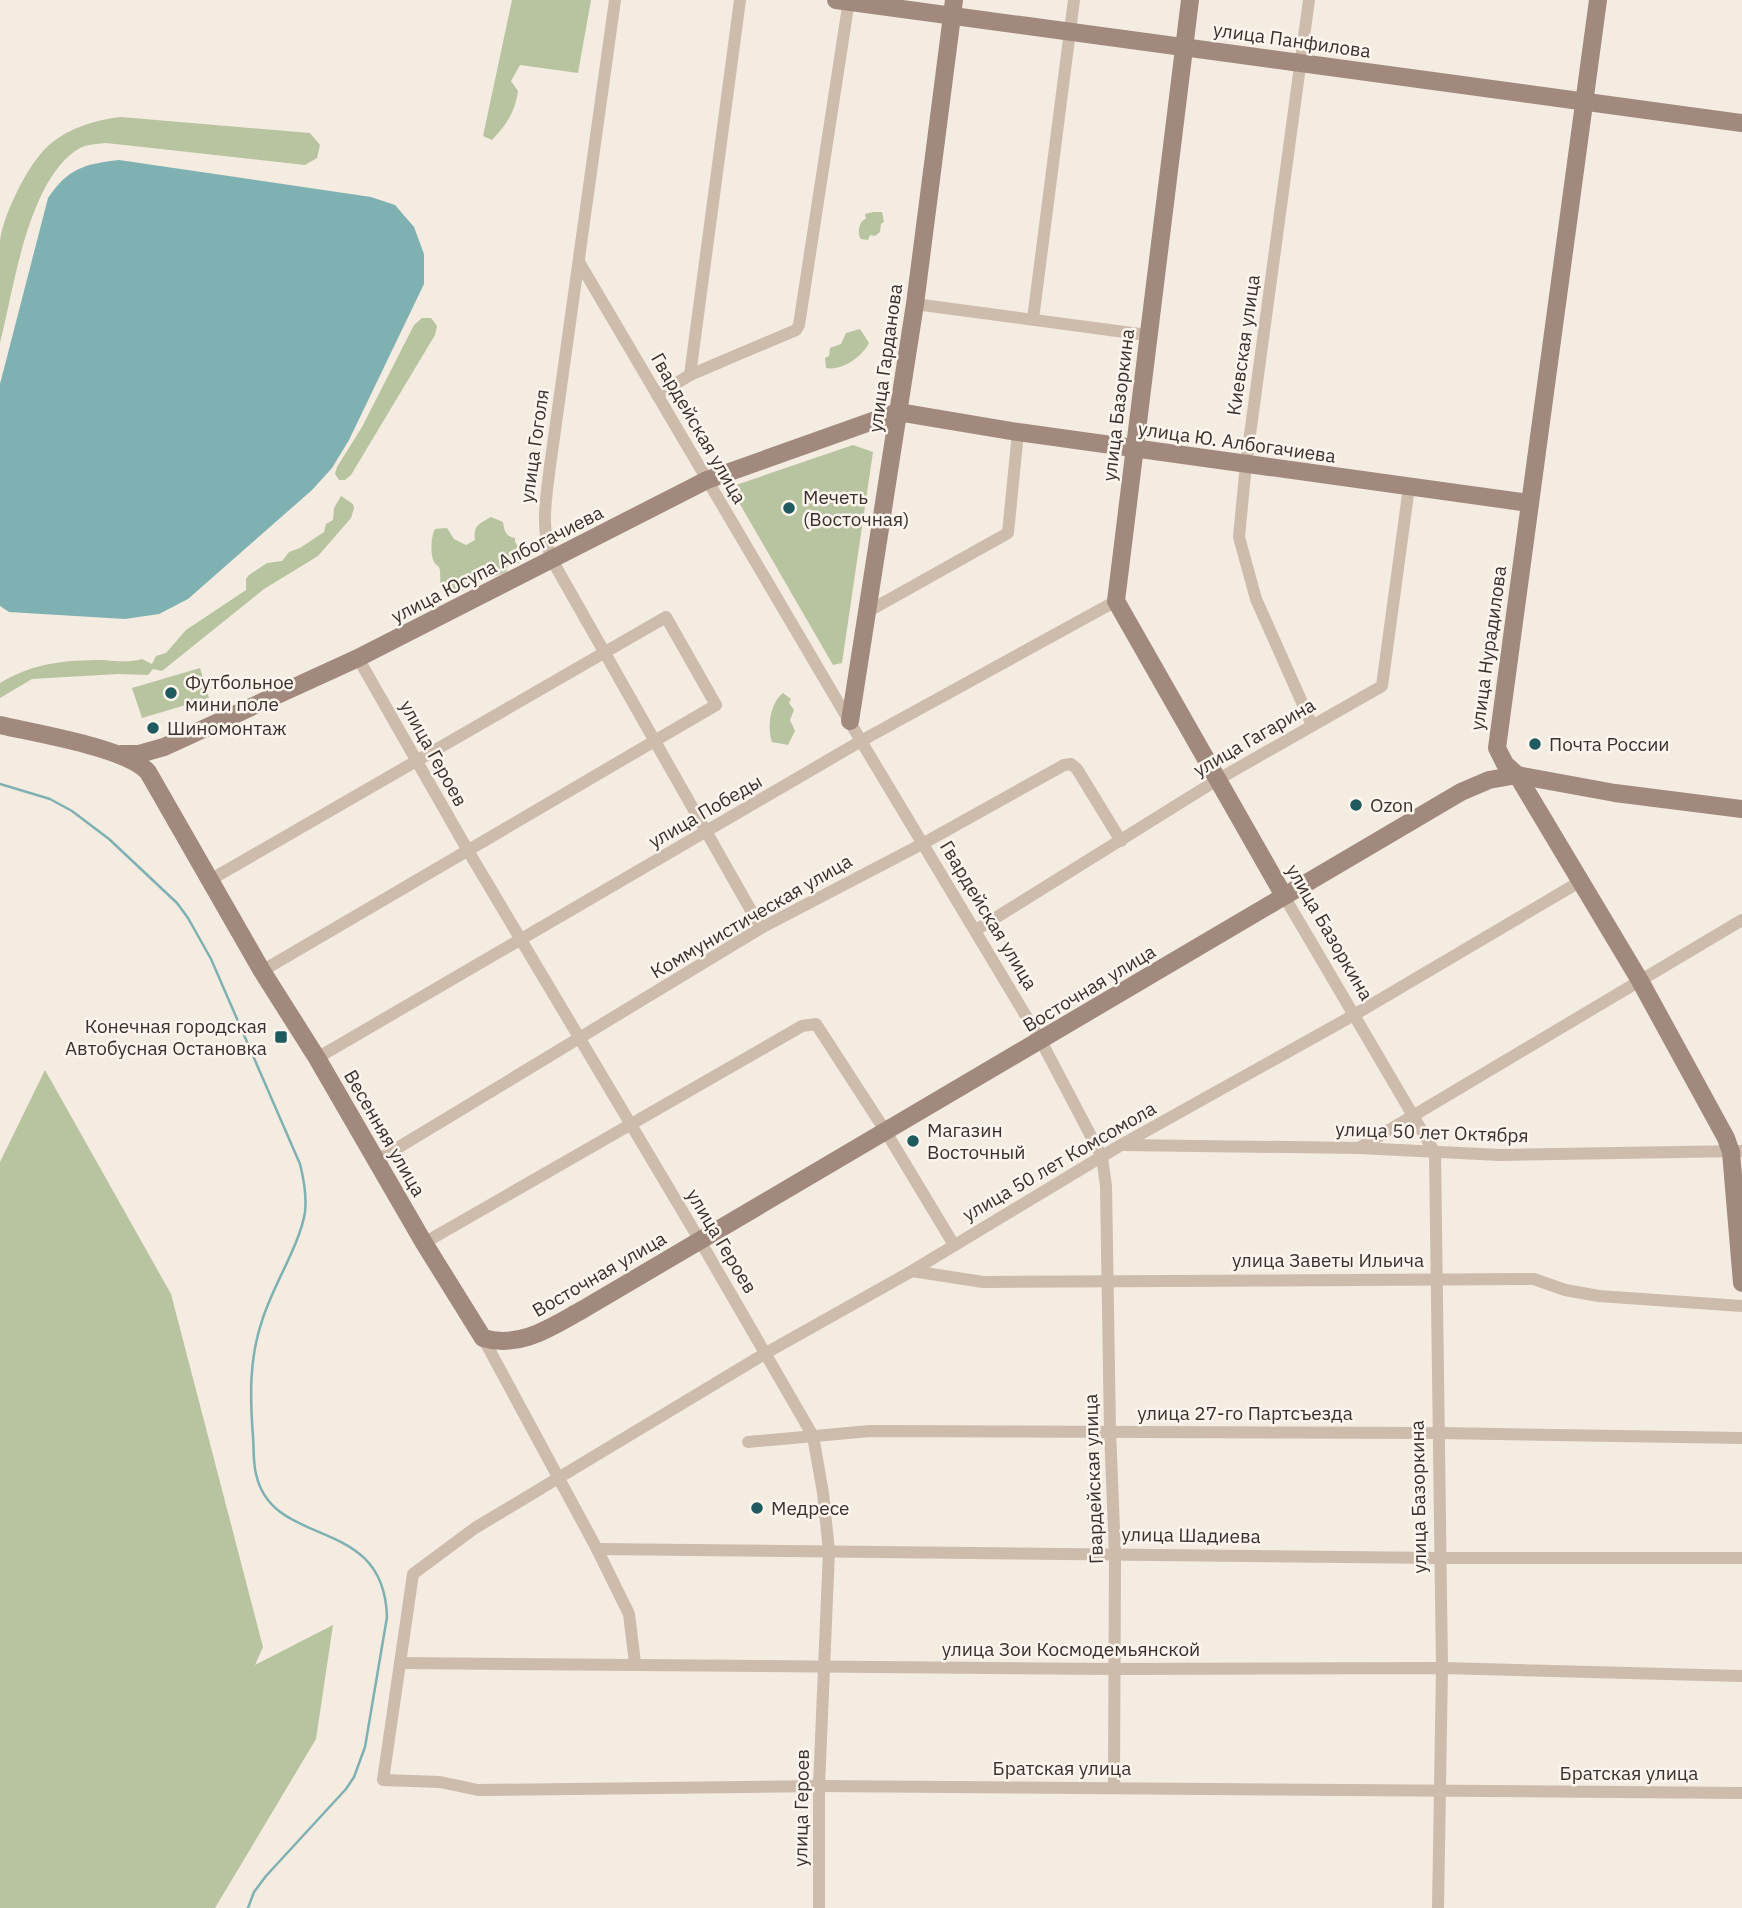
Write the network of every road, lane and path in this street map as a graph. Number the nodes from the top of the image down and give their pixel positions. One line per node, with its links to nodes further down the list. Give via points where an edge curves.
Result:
1 (615, 0): 14 (street, улица Гоголя)
2 (740, 0): 18 (street)
3 (1074, 0): 9 (street)
4 (1190, 0): 10 (street, улица Базоркина)
5 (1309, 0): 11 (street, Киевская улица)
6 (1598, 0): 12 (street, улица Нурадилова)
7 (844, 1): 8 (street, улица Панфилова); 18 (street, via 799,325)
8 (953, 8): 9 (street, улица Панфилова); 15 (street, улица Гарданова)
9 (1069, 32): 10 (street, улица Панфилова); 16 (street)
10 (1183, 47): 11 (street, улица Панфилова); 17 (street, улица Базоркина)
11 (1301, 63): 12 (street, улица Панфилова); 23 (street, Киевская улица)
12 (1584, 102): 13 (street, улица Панфилова); 26 (street, улица Нурадилова)
13 (1742, 123)
14 (579, 262): 19 (street, Гвардейская улица); 27 (street, улица Гоголя, via 543,524)
15 (915, 303): 16 (street); 20 (street, улица Гарданова)
16 (1033, 318): 17 (street)
17 (1147, 335): 22 (street, улица Базоркина)
18 (690, 375): 19 (street)
19 (657, 395): 24 (street, Гвардейская улица)
20 (898, 412): 21 (street, улица Ю. Албогачиева); 24 (street, улица Юсупа Албогачиева); 29 (street, улица Гарданова)
21 (1018, 432): 22 (street, улица Ю. Албогачиева); 29 (street, via 1008,533)
22 (1134, 448): 23 (street, улица Ю. Албогачиева); 28 (street, улица Базоркина)
23 (1246, 464): 25 (street, улица Ю. Албогачиева); 34 (street, Киевская улица, via 1239,537 1256,599)
24 (707, 480): 27 (street, улица Юсупа Албогачиева); 32 (street, Гвардейская улица)
25 (1409, 487): 26 (street, улица Ю. Албогачиева); 34 (street, улица Гагарина, via 1382,686)
26 (1529, 503): 38 (street, улица Нурадилова, via 1496,742)
27 (552, 560): 30 (street, улица Гоголя); 31 (street, улица Юсупа Албогачиева)
28 (1116, 601): 36 (street, улица Победы); 41 (street, улица Базоркина)
29 (867, 612): 32 (street, улица Гарданова)
30 (604, 653): 35 (street, улица Гоголя); 35 (street, via 666,617 716,705); 39 (street)
31 (358, 658): 37 (street, улица Юсупа Албогачиева, via 164,747); 39 (street, улица Героев)
32 (850, 721): 36 (street, Гвардейская улица)
33 (0, 725): 37 (street, Весенняя улица)
34 (1312, 725): 41 (street, улица Гагарина)
35 (656, 741): 44 (street, улица Гоголя); 47 (street)
36 (861, 741): 44 (street, улица Победы); 46 (street, Гвардейская улица)
37 (118, 754): 48 (street, Весенняя улица, via 148,772)
38 (1499, 754): 40 (street, улица Нурадилова); 42 (street)
39 (417, 760): 47 (street, улица Героев); 48 (street)
40 (1517, 775): 42 (street, Восточная улица); 43 (street, Восточная улица); 49 (street, улица Нурадилова)
41 (1217, 780): 45 (street, улица Гагарина); 50 (street, улица Базоркина)
42 (1489, 780): 50 (street, Восточная улица)
43 (1742, 809)
44 (707, 832): 52 (street, улица Гоголя); 54 (street, улица Победы)
45 (1121, 841): 46 (street, Коммунистическая улица, via 1071,764); 53 (street, улица Гагарина)
46 (924, 843): 52 (street, Коммунистическая улица); 53 (street, Гвардейская улица)
47 (467, 849): 54 (street, улица Героев); 55 (street)
48 (209, 880): 55 (street, Весенняя улица)
49 (1581, 881): 56 (street, улица Нурадилова); 57 (street, улица 50 лет Комсомола)
50 (1284, 896): 57 (street, улица Базоркина); 59 (street, Восточная улица)
51 (1742, 920): 56 (street)
52 (761, 928): 58 (street, Коммунистическая улица)
53 (976, 930): 59 (street, Гвардейская улица)
54 (520, 941): 58 (street, улица Героев); 60 (street, улица Победы)
55 (262, 971): 60 (street, Весенняя улица)
56 (1639, 979): 61 (street); 66 (street, улица Нурадилова)
57 (1354, 1015): 61 (street, улица Базоркина); 64 (street, улица 50 лет Комсомола)
58 (579, 1039): 62 (street, улица Героев); 69 (street, Коммунистическая улица)
59 (1041, 1041): 63 (street, Восточная улица); 68 (street, Гвардейская улица)
60 (317, 1058): 69 (street, Весенняя улица)
61 (1414, 1116): 65 (street); 67 (street, улица Базоркина)
62 (631, 1125): 63 (street, via 802,1026 816,1024); 70 (street, улица Героев); 71 (street)
63 (886, 1132): 70 (street, Восточная улица); 72 (street)
64 (1121, 1145): 65 (street, улица 50 лет Октября); 68 (street, улица 50 лет Комсомола)
65 (1359, 1148): 67 (street, улица 50 лет Октября)
66 (1736, 1152): 67 (street, улица 50 лет Октября); 76 (street, улица Нурадилова)
67 (1435, 1153): 74 (street, улица Базоркина)
68 (1102, 1157): 72 (street, улица 50 лет Комсомола); 75 (street, Гвардейская улица)
69 (376, 1161): 71 (street, Весенняя улица)
70 (699, 1239): 78 (street, Восточная улица, via 536,1335 503,1342); 79 (street, улица Героев)
71 (424, 1243): 78 (street, Весенняя улица)
72 (954, 1245): 73 (street, улица 50 лет Комсомола)
73 (912, 1271): 75 (street, улица Заветы Ильича, via 983,1282); 79 (street, улица 50 лет Комсомола)
74 (1437, 1279): 75 (street, улица Заветы Ильича); 77 (street, улица Заветы Ильича, via 1534,1279 1599,1296); 81 (street, улица Базоркина)
75 (1108, 1281): 80 (street, Гвардейская улица)
76 (1742, 1283)
77 (1742, 1306)
78 (483, 1338): 85 (street, Весенняя улица)
79 (766, 1353): 82 (street, улица Героев); 85 (street, улица 50 лет Комсомола)
80 (1110, 1431): 81 (street, улица 27-го Партсъезда); 82 (street, улица 27-го Партсъезда, via 870,1431); 88 (street, Гвардейская улица)
81 (1439, 1433): 83 (street, улица 27-го Партсъезда); 89 (street, улица Базоркина)
82 (813, 1436): 84 (street, улица 27-го Партсъезда); 87 (street, улица Героев)
83 (1742, 1438)
84 (748, 1443)
85 (558, 1479): 86 (street, Весенняя улица); 91 (street, улица 50 лет Комсомола, via 475,1528 414,1574)
86 (597, 1549): 87 (street, улица Шадиева); 92 (street, Весенняя улица, via 629,1614)
87 (830, 1551): 88 (street, улица Шадиева); 93 (street, улица Героев)
88 (1115, 1553): 89 (street, улица Шадиева); 95 (street, Гвардейская улица)
89 (1440, 1558): 90 (street, улица Шадиева); 94 (street, улица Базоркина)
90 (1742, 1558)
91 (400, 1663): 92 (street, улица Зои Космодемьянской); 97 (street, улица 50 лет Комсомола)
92 (635, 1663): 93 (street, улица Зои Космодемьянской)
93 (826, 1666): 95 (street, улица Зои Космодемьянской); 98 (street, улица Героев)
94 (1442, 1668): 95 (street, улица Зои Космодемьянской); 96 (street, улица Зои Космодемьянской); 100 (street, улица Базоркина)
95 (1115, 1669): 99 (street, Гвардейская улица)
96 (1742, 1676)
97 (383, 1780): 98 (street, Братская улица, via 440,1782 478,1790)
98 (819, 1786): 99 (street, Братская улица); 102 (street, улица Героев)
99 (1114, 1787): 100 (street, Братская улица)
100 (1440, 1792): 101 (street, Братская улица); 103 (street, улица Базоркина)
101 (1742, 1793)
102 (819, 1907)
103 (1438, 1908)

